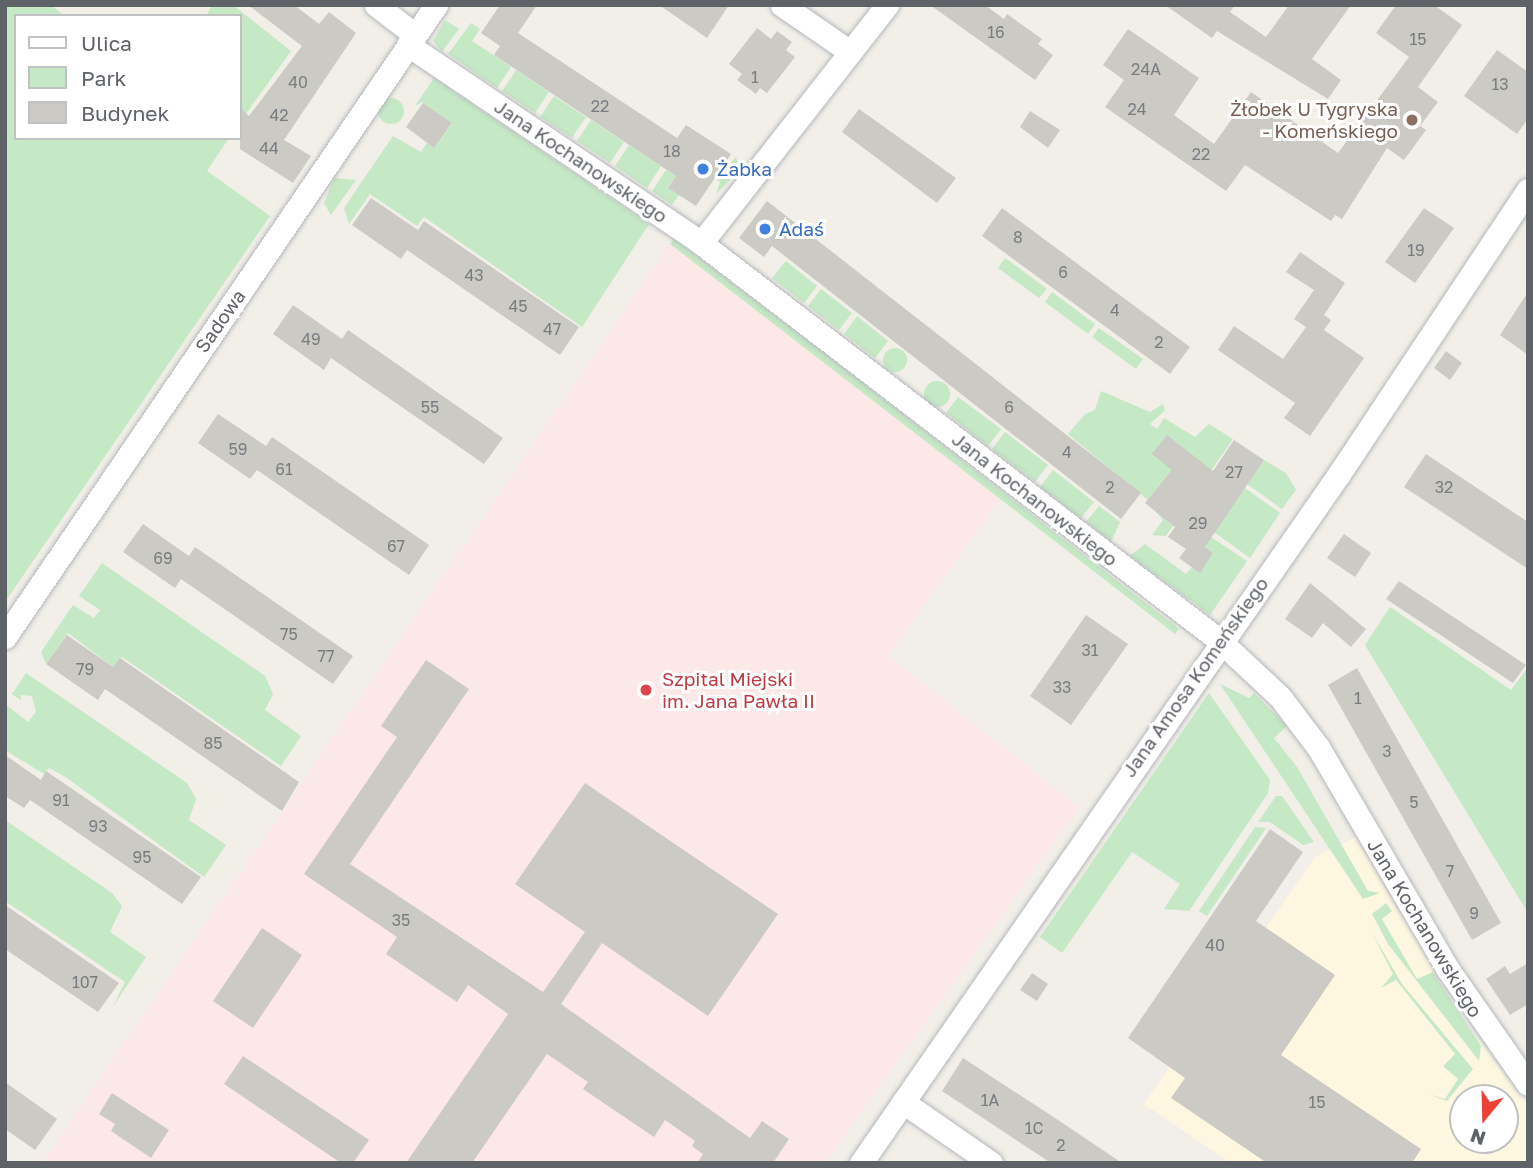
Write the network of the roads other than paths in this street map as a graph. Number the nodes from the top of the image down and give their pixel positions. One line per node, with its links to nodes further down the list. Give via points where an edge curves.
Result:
1 (376, 5): 5 (street, Jana Kochanowskiego)
2 (436, 5): 5 (street, Sadowa)
3 (782, 5): 6 (street)
4 (887, 5): 6 (street)
5 (411, 40): 8 (street, Jana Kochanowskiego); 9 (street, Sadowa)
6 (849, 51): 8 (street)
7 (1528, 190): 10 (street, Jana Amosa Komeńskiego, via 1339,474)
8 (701, 243): 10 (street, Jana Kochanowskiego)
9 (5, 637)
10 (1219, 640): 11 (street, Jana Kochanowskiego, via 1280,697 1318,747 1447,968); 12 (street, Jana Amosa Komeńskiego)
11 (1528, 1084)
12 (903, 1102): 13 (street, Jana Amosa Komeńskiego); 14 (street)
13 (861, 1163)
14 (991, 1163)

